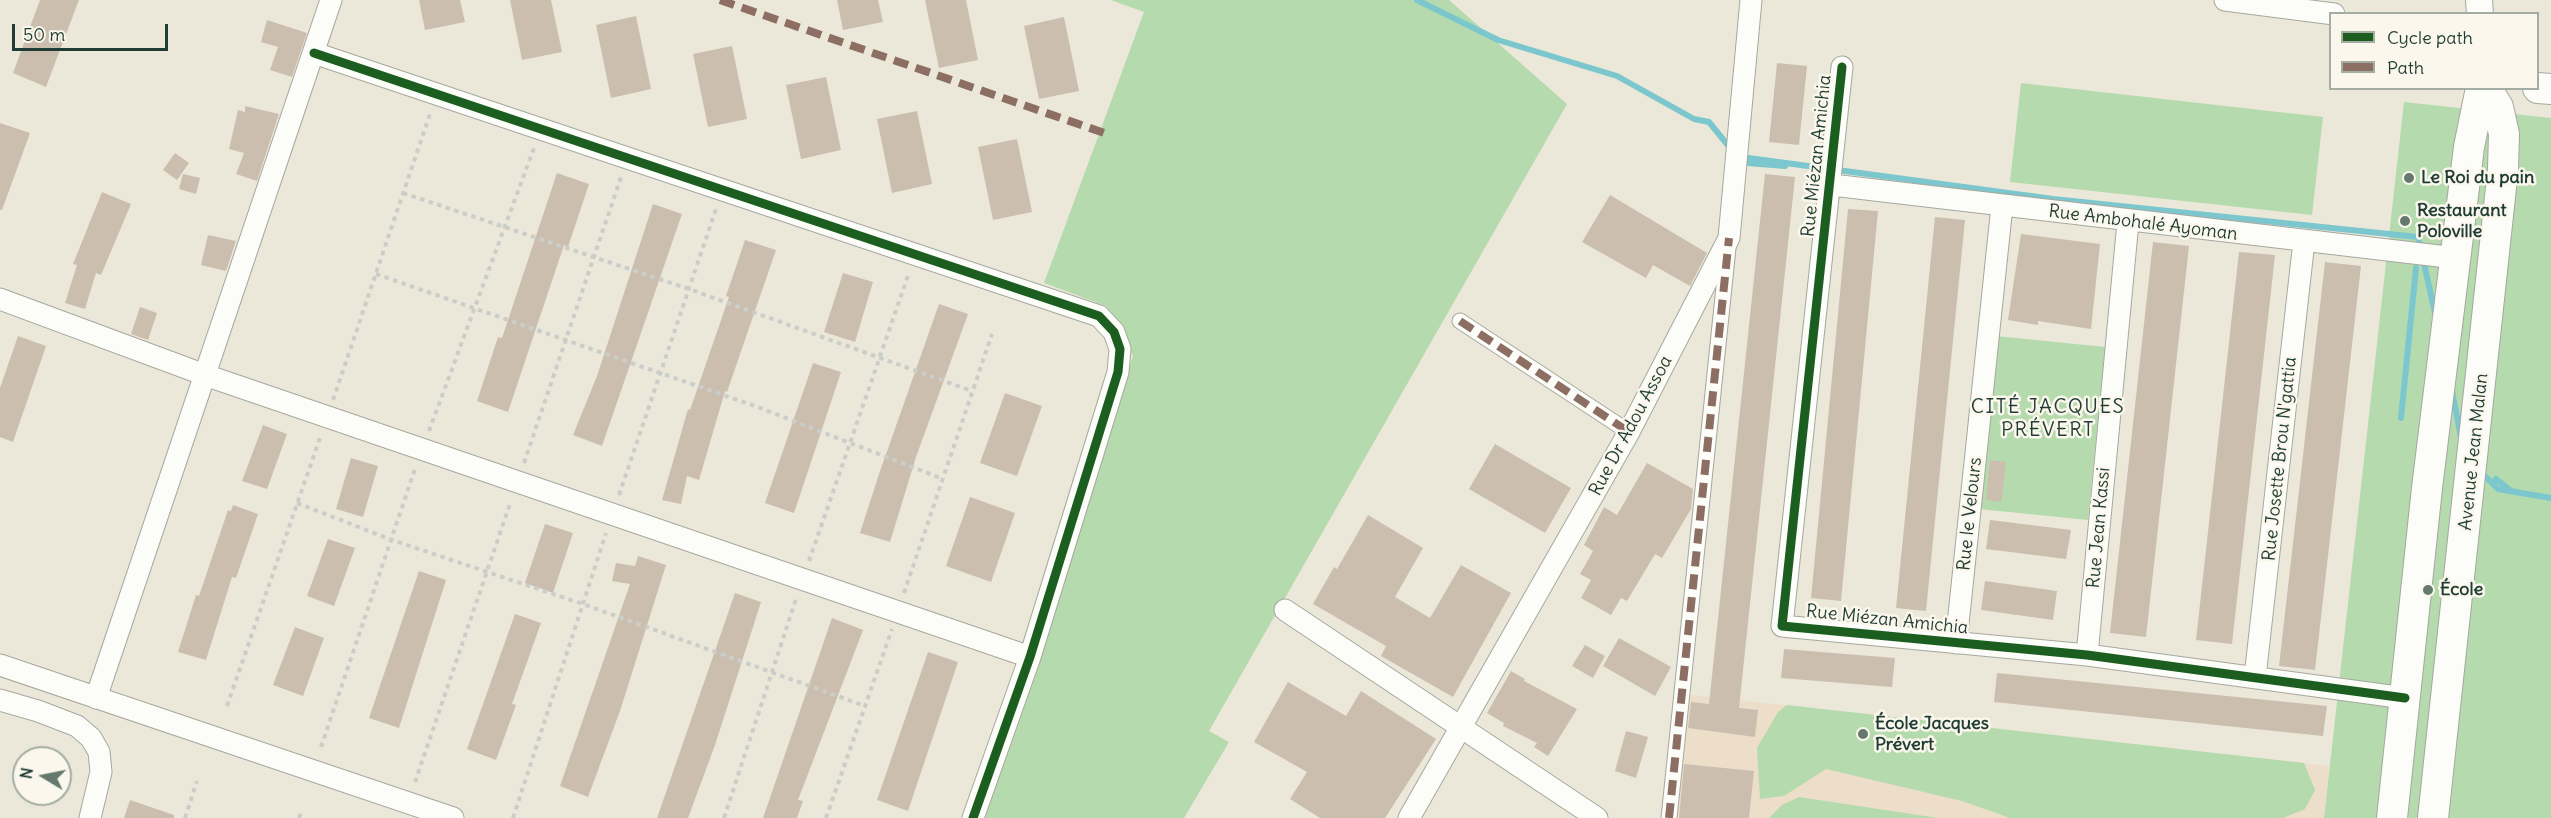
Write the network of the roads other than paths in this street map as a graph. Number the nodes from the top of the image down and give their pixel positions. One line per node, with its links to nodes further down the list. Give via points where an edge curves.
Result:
1 (331, 0): 5 (street)
2 (1751, 0): 12 (street, Rue Dr Adou Assoa)
3 (2225, 0): 4 (street)
4 (2329, 13)
5 (314, 53): 17 (street); 22 (street, via 1100,316 1114,332 1120,349 1118,372)
6 (1842, 67): 9 (street, Rue Miézan Amichia)
7 (2481, 90): 14 (main road, via 2469,147)
8 (2487, 90): 36 (main road, Avenue Jean Malan, via 2498,107 2504,134 2503,168)
9 (1832, 185): 10 (street, Rue Ambohalé Ayoman); 20 (street, Rue Miézan Amichia, via 1782,626)
10 (2002, 206): 11 (street, Rue Ambohalé Ayoman); 20 (street, Rue le Velours)
11 (2128, 222): 13 (street, Rue Ambohalé Ayoman); 21 (street, Rue Jean Kassi)
12 (1729, 238): 18 (street, Rue Dr Adou Assoa); 34 (street)
13 (2304, 241): 14 (street, Rue Ambohalé Ayoman); 24 (street, Rue Josette Brou N'gattia)
14 (2456, 258): 26 (main road)
15 (0, 299): 17 (street)
16 (1460, 321): 18 (street)
17 (205, 375): 22 (street); 25 (street)
18 (1629, 432): 28 (street, Rue Dr Adou Assoa)
19 (1285, 610): 28 (street)
20 (1956, 643): 21 (street, Rue Miézan Amichia)
21 (2087, 655): 24 (street, Rue Miézan Amichia)
22 (1030, 657): 31 (street)
23 (0, 665): 25 (street)
24 (2255, 677): 26 (street, Rue Miézan Amichia)
25 (96, 698): 30 (street)
26 (2405, 698): 35 (main road)
27 (0, 700): 29 (street, via 77,726 91,738 99,752 101,772)
28 (1461, 727): 32 (street, Rue Dr Adou Assoa); 33 (street)
29 (90, 818)
30 (453, 818)
31 (973, 818)
32 (1409, 818)
33 (1597, 818)
34 (1668, 818)
35 (2392, 818)
36 (2433, 818)

